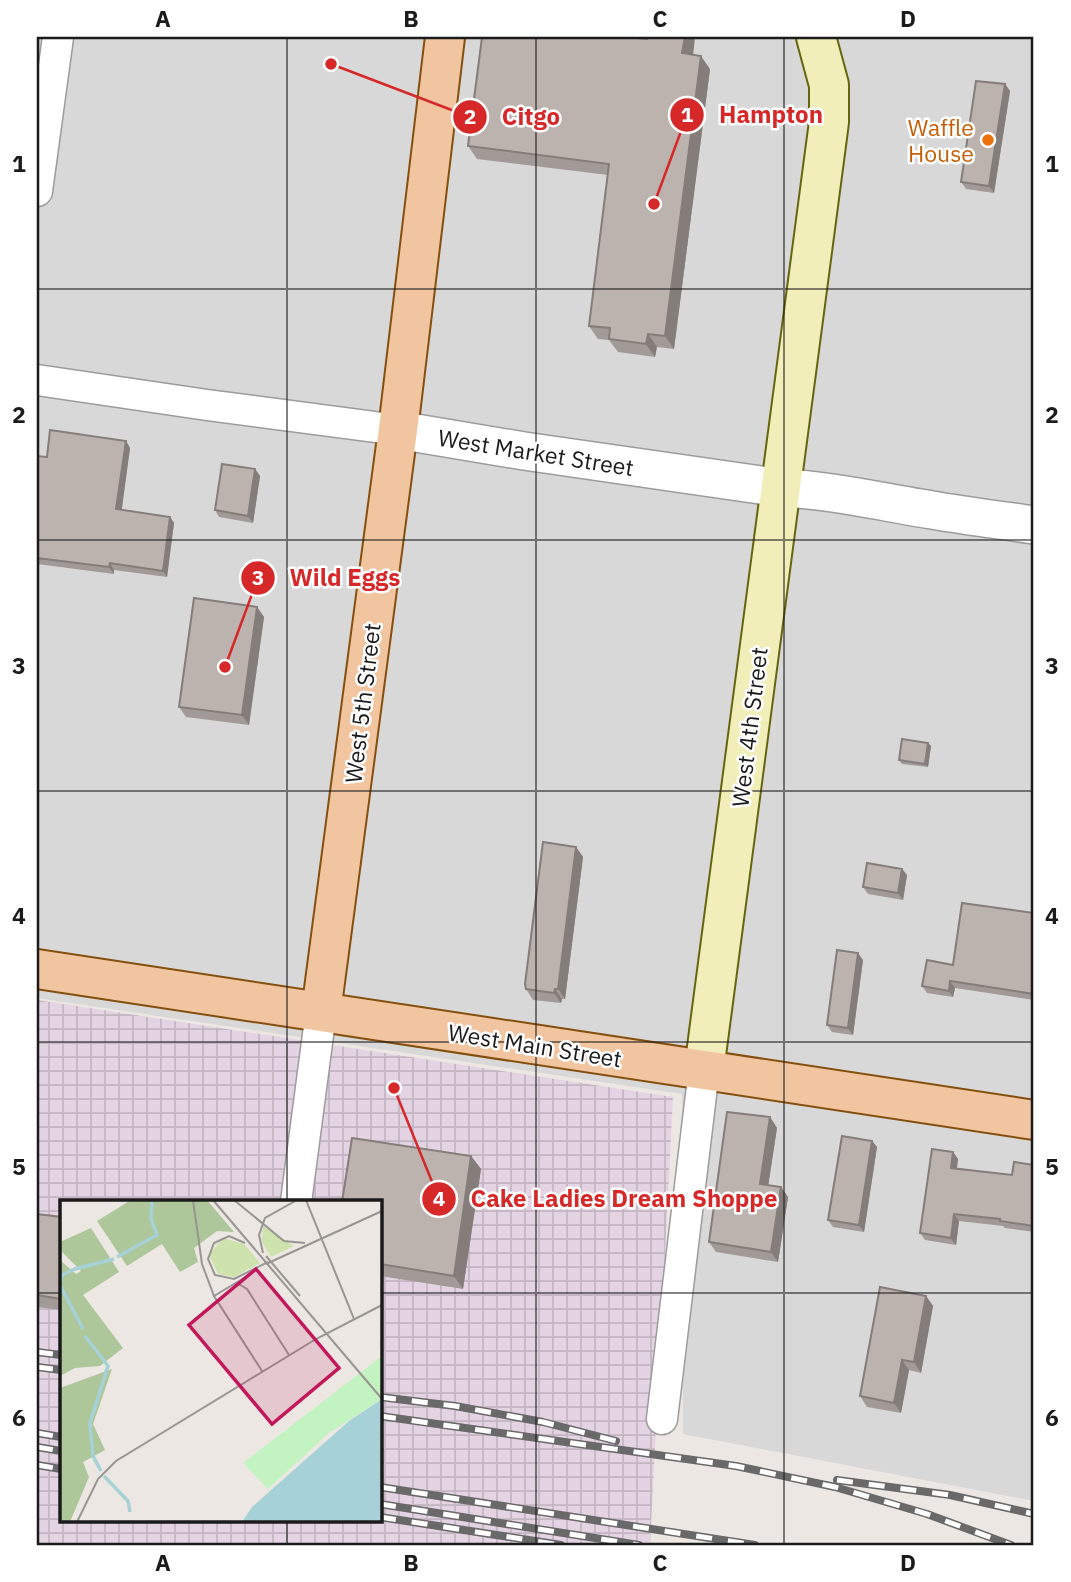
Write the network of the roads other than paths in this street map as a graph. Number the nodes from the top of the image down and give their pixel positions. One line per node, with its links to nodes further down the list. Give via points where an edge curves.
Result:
1 (58, 37): 4 (street)
2 (445, 37): 6 (main road, West 5th Street)
3 (816, 37): 7 (main road, West 4th Street, via 828,85 829,122)
4 (37, 191)
5 (37, 382): 6 (street, West Market Street)
6 (398, 430): 7 (street, West Market Street); 10 (main road, West 5th Street)
7 (781, 488): 8 (street, West Market Street); 11 (main road, West 4th Street)
8 (1034, 525)
9 (37, 969): 10 (main road, West Main Street)
10 (321, 1012): 11 (main road, West Main Street); 13 (street, West 5th Street)
11 (704, 1070): 12 (main road, West Main Street); 14 (street, West 4th Street)
12 (1034, 1120)
13 (296, 1200)
14 (662, 1419)

